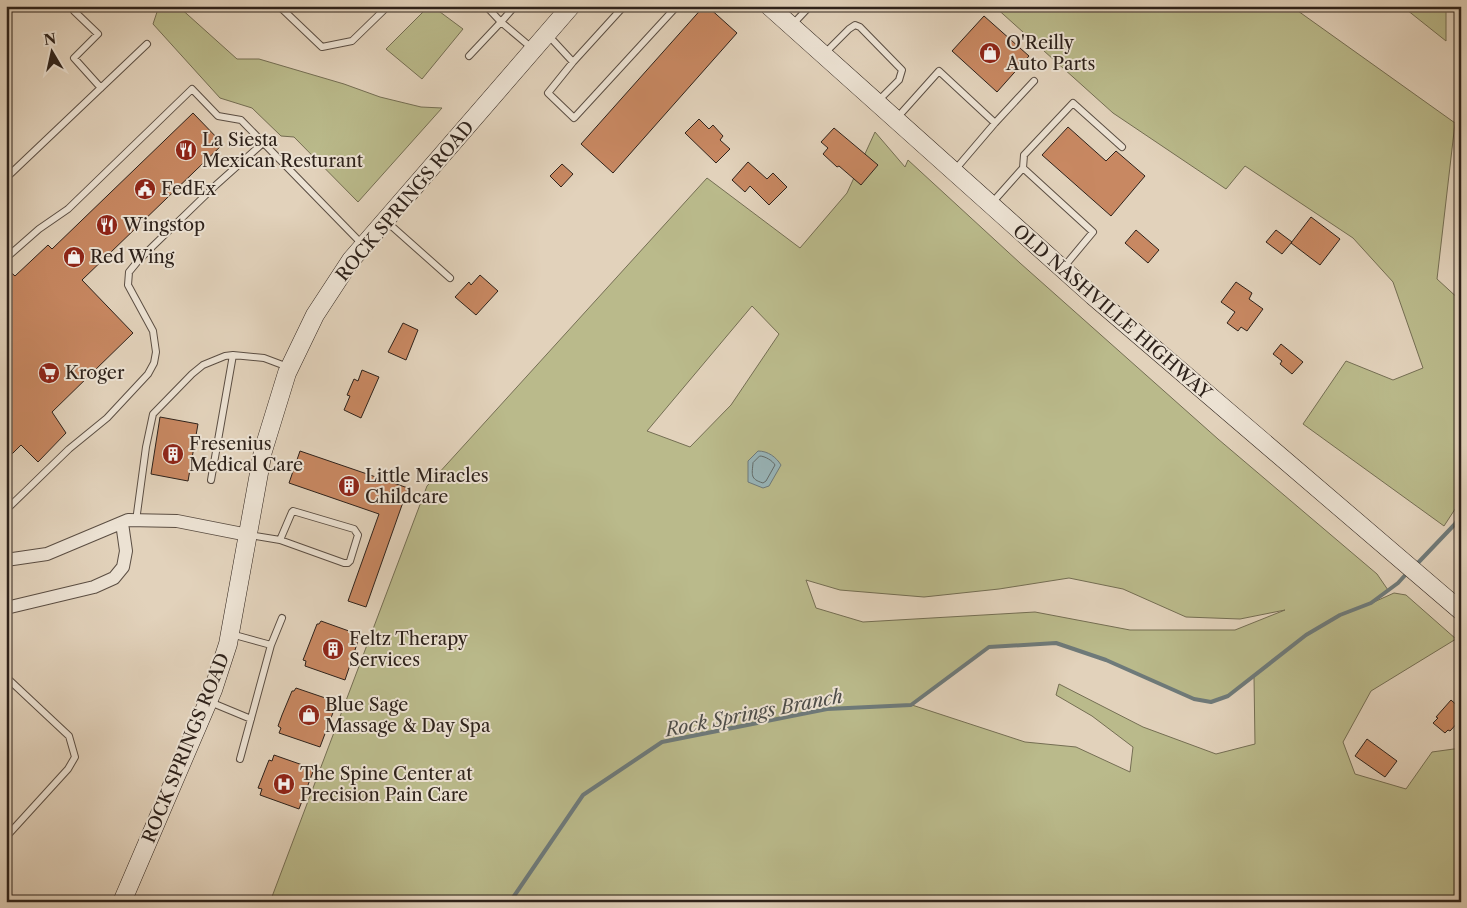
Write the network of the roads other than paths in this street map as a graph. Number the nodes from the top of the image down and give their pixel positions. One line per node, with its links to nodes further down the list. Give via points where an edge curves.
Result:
1 (279, 6): 2 (lane, via 322,47 352,41)
2 (388, 6)
3 (486, 6): 11 (lane)
4 (515, 6): 11 (lane)
5 (572, 6): 13 (street, ROCK SPRINGS ROAD)
6 (624, 6): 18 (lane)
7 (677, 6): 18 (lane, via 574,118 548,93)
8 (769, 6): 12 (street, OLD NASHVILLE HIGHWAY)
9 (810, 6): 12 (lane)
10 (74, 11): 20 (lane, via 98,34 74,58)
11 (501, 22): 15 (lane); 17 (lane)
12 (791, 26): 16 (street, OLD NASHVILLE HIGHWAY)
13 (547, 34): 15 (street, ROCK SPRINGS ROAD); 18 (lane)
14 (147, 44): 20 (lane)
15 (534, 50): 30 (street, ROCK SPRINGS ROAD)
16 (823, 55): 21 (street, OLD NASHVILLE HIGHWAY); 21 (lane, via 849,29 855,25 860,28 902,70 899,80)
17 (469, 56)
18 (573, 62)
19 (1034, 81): 23 (lane)
20 (101, 88): 28 (lane)
21 (876, 103): 22 (street, OLD NASHVILLE HIGHWAY)
22 (895, 120): 23 (lane, via 939,71); 27 (street, OLD NASHVILLE HIGHWAY)
23 (995, 123): 27 (lane)
24 (263, 143): 31 (lane); 32 (lane, via 241,120 218,116 192,89 68,209); 38 (lane, via 129,272 128,285 153,330 156,352 148,374 107,418 69,449)
25 (1122, 147): 26 (lane, via 1073,103 1024,155)
26 (1023, 168): 29 (lane); 33 (lane, via 1093,232)
27 (953, 172): 29 (street, OLD NASHVILLE HIGHWAY)
28 (6, 178)
29 (990, 205): 33 (street, OLD NASHVILLE HIGHWAY)
30 (386, 221): 31 (street, ROCK SPRINGS ROAD); 34 (lane)
31 (364, 246): 36 (street, ROCK SPRINGS ROAD, via 315,315)
32 (6, 258)
33 (1062, 269): 45 (street, OLD NASHVILLE HIGHWAY)
34 (450, 278)
35 (233, 355): 36 (lane, via 264,358); 37 (lane); 39 (lane, via 203,365 153,414)
36 (290, 367): 41 (street, ROCK SPRINGS ROAD, via 263,451)
37 (211, 480)
38 (6, 510)
39 (136, 521): 40 (street); 41 (street, via 177,522)
40 (122, 523): 43 (street, via 47,554); 44 (street, via 126,551 123,567 114,578 94,587)
41 (248, 535): 42 (lane); 47 (street, ROCK SPRINGS ROAD)
42 (280, 540): 42 (lane, via 348,563 358,535 354,529 292,512)
43 (6, 560)
44 (6, 608)
45 (1461, 611)
46 (282, 618): 48 (lane)
47 (230, 633): 48 (lane); 50 (street, ROCK SPRINGS ROAD)
48 (271, 645): 51 (lane)
49 (6, 677): 53 (lane, via 69,736 75,757 68,769)
50 (208, 702): 51 (lane); 54 (street, ROCK SPRINGS ROAD)
51 (251, 719): 52 (lane)
52 (240, 759)
53 (6, 837)
54 (122, 902)

